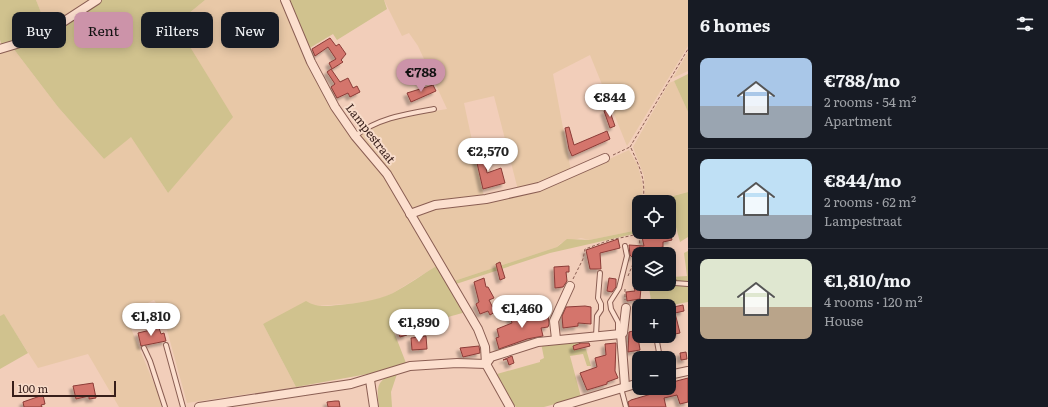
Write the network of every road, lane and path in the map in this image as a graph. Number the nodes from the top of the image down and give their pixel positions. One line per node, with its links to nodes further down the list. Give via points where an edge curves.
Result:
1 (97, 0): 3 (street, via 40,38)
2 (285, 0): 6 (street, Lampestraat, via 314,68 335,107)
3 (0, 49)
4 (688, 49): 7 (path)
5 (434, 109): 6 (lane, via 383,120)
6 (355, 136): 10 (street, Lampestraat, via 388,174)
7 (630, 147): 8 (path); 9 (path, via 642,172 645,183)
8 (605, 158): 10 (street, via 539,187 486,199 435,205)
9 (644, 195)
10 (410, 214): 26 (street, Lampestraat, via 478,329 486,351)
11 (632, 235): 19 (path, via 585,248 584,258)
12 (639, 239): 15 (path, via 640,247)
13 (625, 246): 21 (lane, via 627,256 619,288 610,302 618,322)
14 (600, 272): 22 (lane, via 598,298 601,310 596,316)
15 (627, 280)
16 (676, 283): 18 (lane)
17 (625, 284): 20 (path)
18 (688, 284)
19 (570, 286): 23 (street, via 554,321)
20 (626, 308): 21 (street, via 626,326 624,333)
21 (619, 334): 22 (street); 31 (street)
22 (596, 336): 23 (street)
23 (556, 339): 26 (street, via 491,357)
24 (166, 345): 33 (lane)
25 (144, 348): 32 (lane)
26 (486, 364): 29 (street, via 410,366); 36 (street)
27 (688, 371): 28 (street)
28 (676, 374)
29 (370, 380): 34 (street); 35 (street)
30 (632, 385): 31 (street)
31 (623, 387): 37 (street); 38 (lane)
32 (165, 407)
33 (183, 407)
34 (199, 407)
35 (374, 407)
36 (510, 407)
37 (558, 407)
38 (626, 407)

